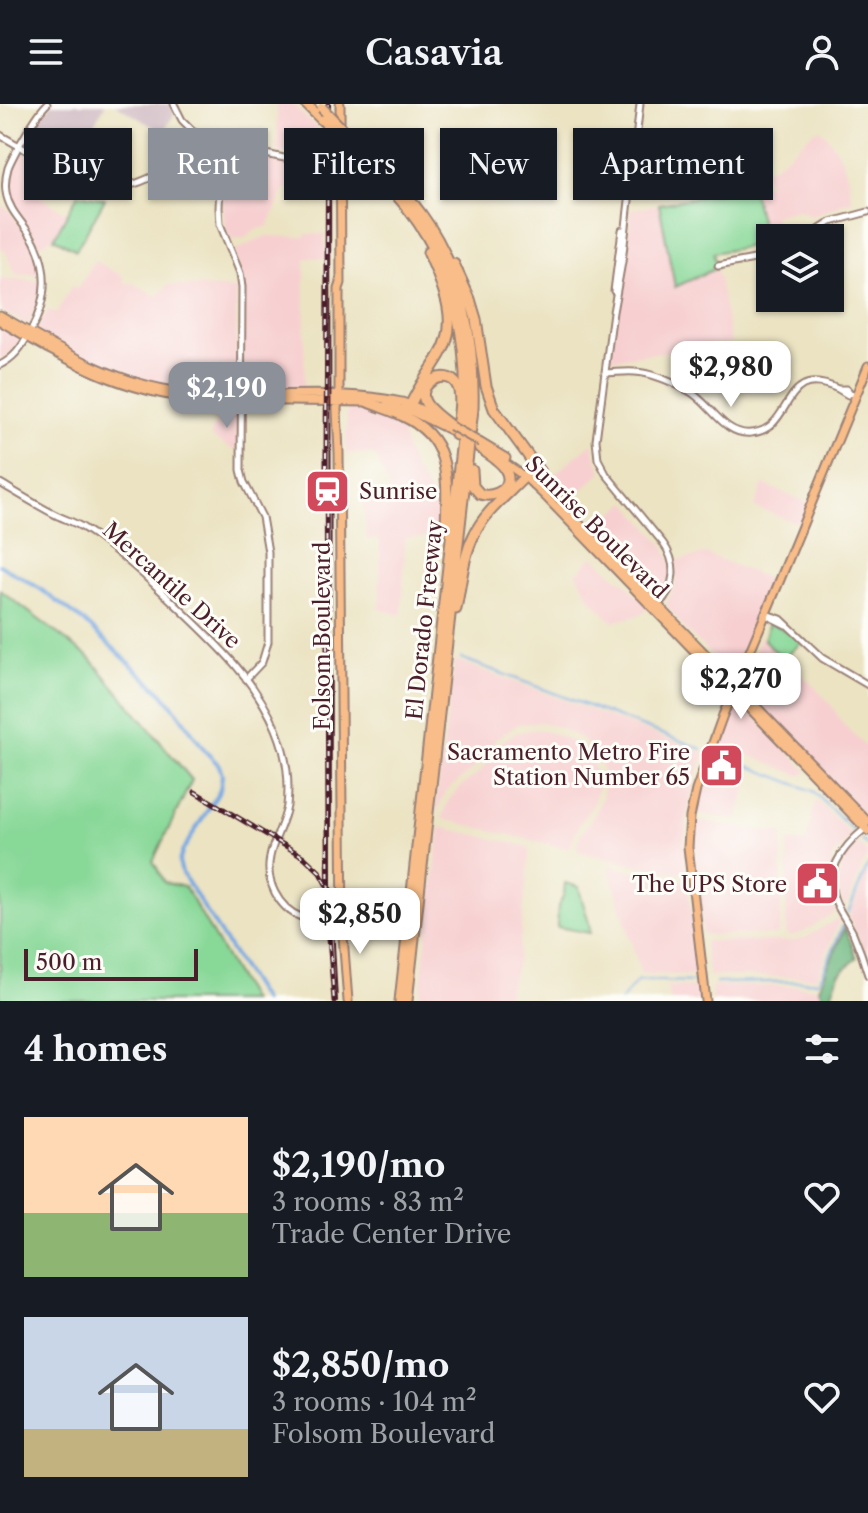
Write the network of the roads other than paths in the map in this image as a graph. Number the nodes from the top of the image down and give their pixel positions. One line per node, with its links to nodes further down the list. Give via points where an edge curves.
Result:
1 (47, 104): 12 (street)
2 (174, 104): 7 (street)
3 (306, 104): 8 (highway, El Dorado Freeway, bridge)
4 (338, 104): 9 (main road, Folsom Boulevard)
5 (640, 104): 33 (street)
6 (319, 106): 10 (highway, El Dorado Freeway, bridge)
7 (191, 128)
8 (333, 128)
9 (338, 128)
10 (338, 128)
11 (0, 135): 12 (street)
12 (20, 146): 13 (street, via 82,182 115,188); 28 (street, via 8,167 6,195 37,248 45,285)
13 (148, 179)
14 (219, 200): 38 (street, via 220,224 241,276)
15 (339, 200): 22 (main road, Folsom Boulevard)
16 (400, 200): 19 (highway, El Dorado Freeway)
17 (409, 200): 21 (highway, El Dorado Freeway)
18 (868, 212): 20 (street)
19 (415, 219): 41 (highway, via 450,323 443,352); 50 (highway, El Dorado Freeway, via 449,284 465,358)
20 (828, 224)
21 (434, 235): 25 (highway); 50 (highway, El Dorado Freeway, via 463,307 474,383)
22 (340, 240): 26 (main road, Folsom Boulevard); 26 (main road, Folsom Boulevard)
23 (756, 259): 24 (street)
24 (718, 266)
25 (462, 281): 43 (highway, via 478,354 472,484 483,496 496,495 505,488 507,474); 46 (highway, via 476,319 494,409)
26 (339, 287): 34 (main road, Folsom Boulevard)
27 (0, 318): 28 (main road, Sunrise Boulevard)
28 (29, 335): 29 (street); 31 (main road, Sunrise Boulevard); 32 (main road, Sunrise Boulevard)
29 (0, 365)
30 (868, 366): 36 (main road)
31 (83, 368): 32 (main road); 35 (main road, Sunrise Boulevard)
32 (94, 368): 35 (main road, Sunrise Boulevard)
33 (605, 373): 36 (street, via 643,372 685,389 730,428 747,433 772,424 805,384 818,381); 48 (street, via 597,453 601,467 670,554 673,579)
34 (339, 384): 37 (main road); 39 (main road, Folsom Boulevard)
35 (139, 387): 38 (main road, Sunrise Boulevard); 38 (main road, Sunrise Boulevard, via 201,400)
36 (853, 394): 49 (main road)
37 (358, 395): 39 (main road, Sunrise Boulevard); 41 (main road, Sunrise Boulevard)
38 (241, 398): 39 (main road, Sunrise Boulevard); 39 (main road, Sunrise Boulevard, via 324,406); 51 (street, via 242,473 262,517 268,559 268,642 262,662)
39 (338, 402): 40 (main road, Sunrise Boulevard); 58 (main road, Folsom Boulevard)
40 (368, 402): 41 (main road, Sunrise Boulevard); 47 (highway, via 404,416 435,441 446,467)
41 (409, 408): 42 (main road, Sunrise Boulevard)
42 (450, 428): 43 (main road, Sunrise Boulevard, bridge); 47 (highway, via 425,402 426,387 437,378 451,380 459,393)
43 (480, 445): 44 (main road, Sunrise Boulevard)
44 (526, 475): 46 (main road, Sunrise Boulevard); 48 (main road, Sunrise Boulevard); 50 (highway, via 474,535)
45 (0, 483): 51 (street, Mercantile Drive, via 110,547 201,628)
46 (570, 513): 48 (main road, Sunrise Boulevard)
47 (446, 528): 50 (highway, via 438,623)
48 (657, 607): 53 (main road, Sunrise Boulevard); 53 (main road, Sunrise Boulevard)
49 (767, 614): 52 (street, via 781,619 822,658); 53 (main road); 53 (main road)
50 (445, 641): 61 (highway, El Dorado Freeway); 62 (highway, El Dorado Freeway)
51 (246, 679): 58 (street, Mercantile Drive, via 276,729 287,768 286,810 268,867 274,891 298,916)
52 (868, 685)
53 (736, 689): 54 (main road); 54 (main road); 55 (main road, Sunrise Boulevard); 56 (main road, Sunrise Boulevard)
54 (719, 727): 63 (main road, via 696,788 688,836)
55 (788, 747): 56 (main road); 57 (main road, Sunrise Boulevard)
56 (809, 762): 57 (main road, Sunrise Boulevard)
57 (868, 826): 59 (street, via 839,857 832,881)
58 (341, 920): 60 (main road, Folsom Boulevard)
59 (868, 975)
60 (346, 1001)
61 (400, 1001)
62 (407, 1001)
63 (706, 1001)

